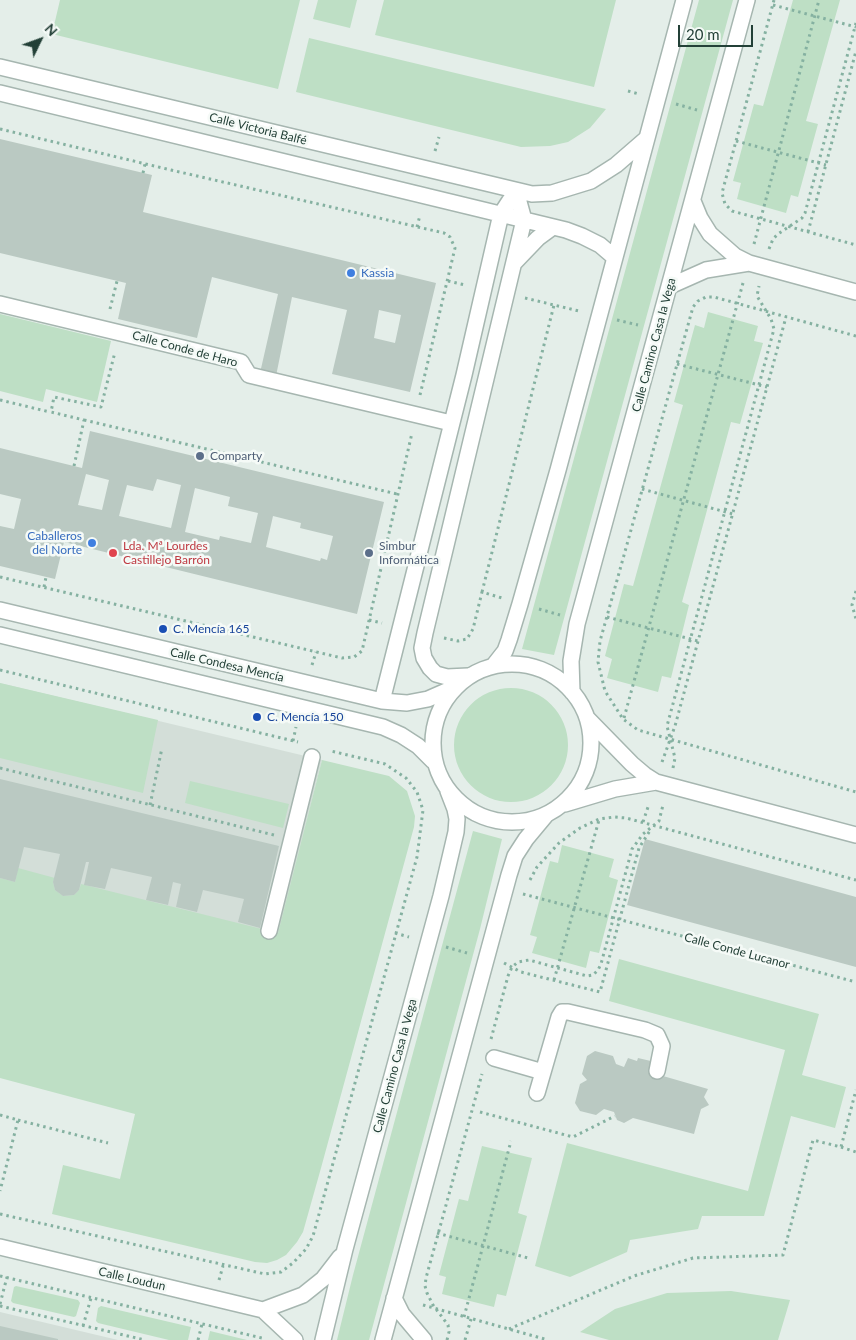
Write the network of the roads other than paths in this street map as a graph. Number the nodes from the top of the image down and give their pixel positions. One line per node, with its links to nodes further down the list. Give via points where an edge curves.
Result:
1 (684, 0): 5 (street)
2 (747, 0): 7 (street, Calle Camino Casa la Vega)
3 (0, 67): 6 (street, Calle Victoria Balfé)
4 (0, 93): 8 (street, Calle Victoria Balfé)
5 (646, 139): 6 (street, Calle Victoria Balfé, via 592,181 552,193); 11 (street)
6 (516, 191): 8 (street); 9 (street)
7 (693, 201): 13 (street, via 710,234 725,249); 14 (street, Calle Camino Casa la Vega)
8 (502, 214): 9 (street, Calle Victoria Balfé); 17 (street)
9 (524, 220): 10 (street, Calle Victoria Balfé); 12 (street)
10 (553, 227): 11 (street, Calle Victoria Balfé, via 582,236); 12 (street)
11 (614, 257): 20 (street, via 516,618 504,651)
12 (514, 264): 21 (street, via 422,648 424,658 436,674 447,678)
13 (757, 265): 14 (street, via 706,270); 15 (street)
14 (670, 286): 23 (street, Calle Camino Casa la Vega, via 577,624 571,661)
15 (856, 292)
16 (0, 304): 17 (street, Calle Conde de Haro, via 241,362 249,376)
17 (451, 423): 24 (street)
18 (0, 610): 24 (street, Calle Condesa Mencía)
19 (0, 635): 27 (street, Calle Condesa Mencía, via 383,727 418,746)
20 (494, 665): 21 (street); 23 (street, via 511,664 549,673)
21 (468, 676): 22 (street)
22 (454, 688): 24 (street, Calle Condesa Mencía, via 408,703); 27 (street, via 437,715)
23 (572, 692): 25 (street)
24 (382, 701)
25 (588, 719): 28 (street, via 632,764); 30 (street, via 591,752 587,769 580,785)
26 (318, 753): 33 (street)
27 (433, 761): 29 (street)
28 (662, 783): 30 (street, via 616,788); 32 (street)
29 (448, 791): 31 (street, via 459,804 496,822 524,822); 39 (street, Calle Camino Casa la Vega, via 456,814 456,832)
30 (563, 804): 31 (street)
31 (546, 815): 40 (street, via 515,856 508,875)
32 (856, 835)
33 (269, 931)
34 (489, 1056): 36 (street)
35 (657, 1071): 36 (street, via 662,1046 657,1035 562,1012)
36 (543, 1072): 37 (street)
37 (537, 1093)
38 (0, 1247): 41 (street, Calle Loudun)
39 (345, 1249): 41 (street, via 324,1279 308,1291); 43 (street, Calle Camino Casa la Vega)
40 (394, 1298): 44 (street); 45 (street, via 402,1314)
41 (263, 1310): 42 (street, Calle Loudun)
42 (295, 1340)
43 (323, 1340)
44 (383, 1340)
45 (424, 1340)

